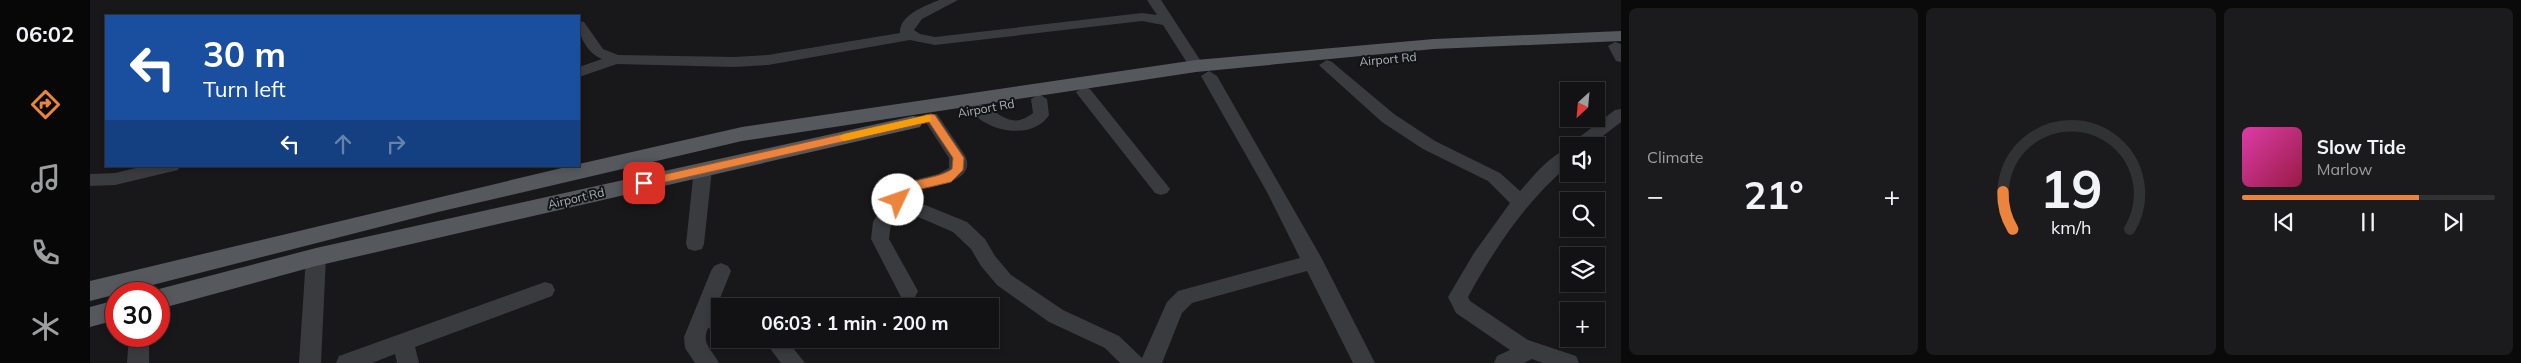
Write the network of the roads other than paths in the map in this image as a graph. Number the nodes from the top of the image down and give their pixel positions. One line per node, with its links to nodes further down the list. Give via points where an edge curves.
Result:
1 (951, 0): 5 (street, via 912,21 905,29)
2 (1154, 0): 3 (street)
3 (1167, 21): 5 (street, via 1142,17 936,41); 9 (street)
4 (580, 26): 7 (street, via 597,52)
5 (910, 36): 7 (street, via 768,60)
6 (1619, 47): 8 (main road, Airport Rd, via 1442,53); 9 (main road, via 1434,44)
7 (616, 59): 10 (street)
8 (1327, 64): 9 (main road, Airport Rd); 21 (street, via 1388,118 1429,145 1494,177)
9 (1203, 71): 11 (main road, Airport Rd); 24 (street); 28 (main road, via 742,134 438,204)
10 (580, 72)
11 (1084, 92): 13 (main road, Airport Rd); 19 (street)
12 (1621, 114): 14 (street)
13 (931, 118): 17 (main road, Airport Rd); 20 (street, via 958,158 957,170 946,179 904,189)
14 (1592, 137)
15 (1560, 162): 21 (street)
16 (168, 167): 18 (street, via 115,179)
17 (702, 169): 22 (street); 23 (main road, Airport Rd)
18 (90, 180)
19 (1161, 189)
20 (897, 199): 27 (street, via 882,222 880,239); 41 (street, via 906,206 960,227 978,244 1004,280 1056,316 1112,342)
21 (1521, 202): 35 (street, via 1487,249 1458,301)
22 (695, 244)
23 (316, 257): 29 (main road, Airport Rd); 36 (street)
24 (1314, 262): 42 (street, via 1185,297 1174,308); 43 (street)
25 (721, 271): 32 (street)
26 (545, 290): 33 (street)
27 (908, 290)
28 (90, 291)
29 (170, 295)
30 (105, 313): 31 (main road)
31 (90, 316)
32 (710, 321): 39 (street, via 695,330 694,342)
33 (403, 341): 37 (street); 38 (street)
34 (781, 348): 40 (street)
35 (1529, 350): 44 (street); 45 (street)
36 (310, 363)
37 (347, 363)
38 (408, 363)
39 (708, 363)
40 (794, 363)
41 (1134, 363)
42 (1151, 363)
43 (1364, 363)
44 (1505, 363)
45 (1568, 363)

